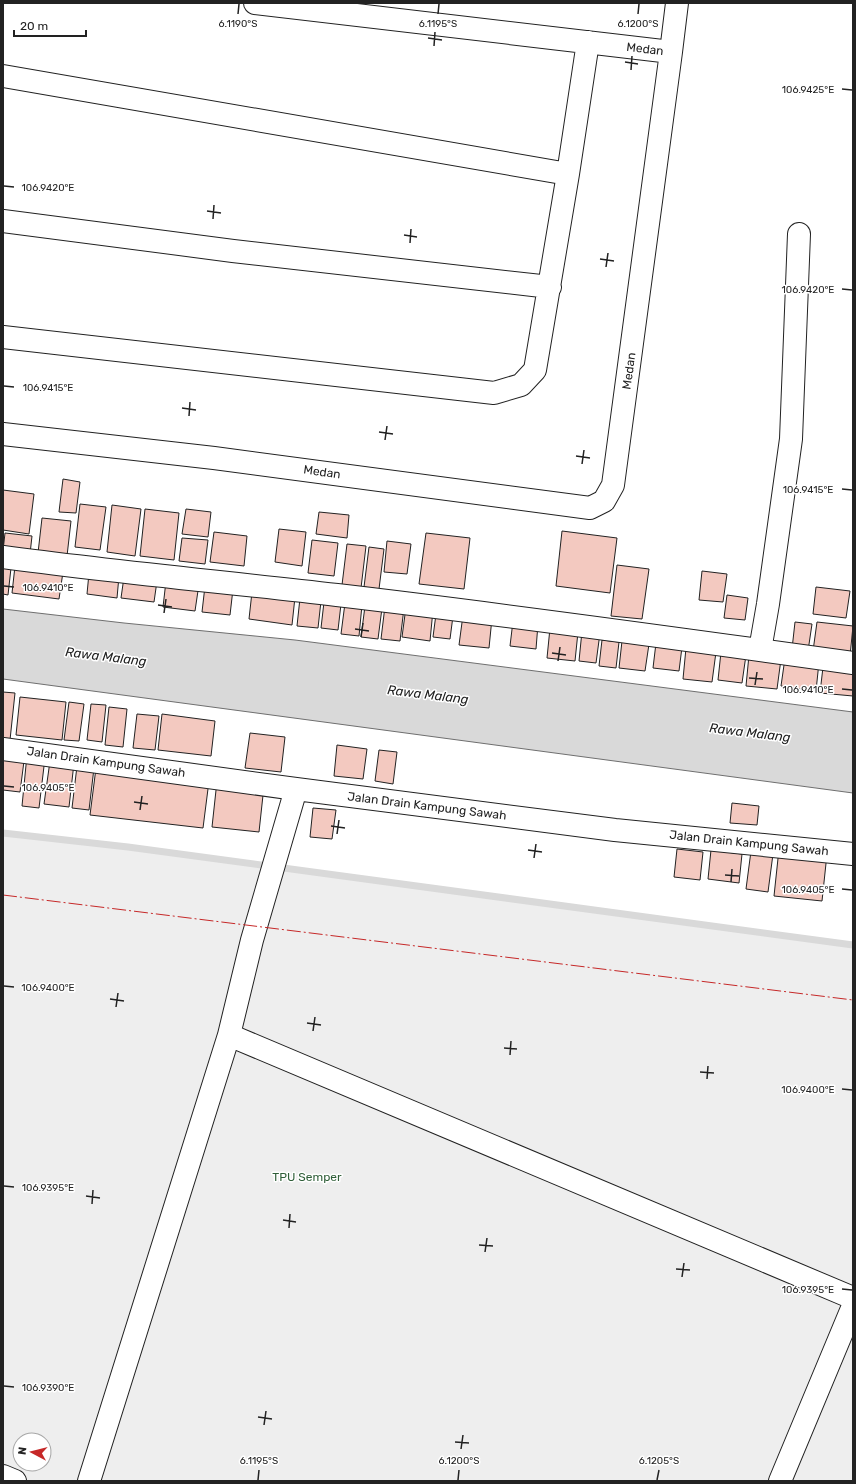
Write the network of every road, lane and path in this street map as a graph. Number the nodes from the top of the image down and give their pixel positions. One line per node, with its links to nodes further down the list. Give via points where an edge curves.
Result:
1 (255, 3): 3 (street, Medan)
2 (678, 3): 4 (street)
3 (588, 42): 4 (street, Medan); 6 (street)
4 (671, 52): 11 (street, Medan, via 613,485 604,501 590,508 214,458)
5 (3, 76): 6 (street)
6 (568, 174): 9 (street)
7 (3, 221): 9 (street, via 233,251)
8 (799, 234): 13 (street, via 791,439)
9 (550, 287): 10 (street, via 536,370 521,385 494,393)
10 (3, 337)
11 (3, 434)
12 (3, 557): 13 (street, via 87,569 480,612)
13 (760, 650): 14 (street)
14 (853, 663)
15 (3, 749): 16 (street, Jalan Drain Kampung Sawah)
16 (296, 789): 17 (street, Jalan Drain Kampung Sawah, via 615,830); 18 (street, via 266,888)
17 (853, 854)
18 (229, 1035): 19 (street); 23 (street)
19 (853, 1298)
20 (853, 1306): 24 (street)
21 (3, 1476): 22 (street)
22 (15, 1481)
23 (89, 1481)
24 (780, 1481)

